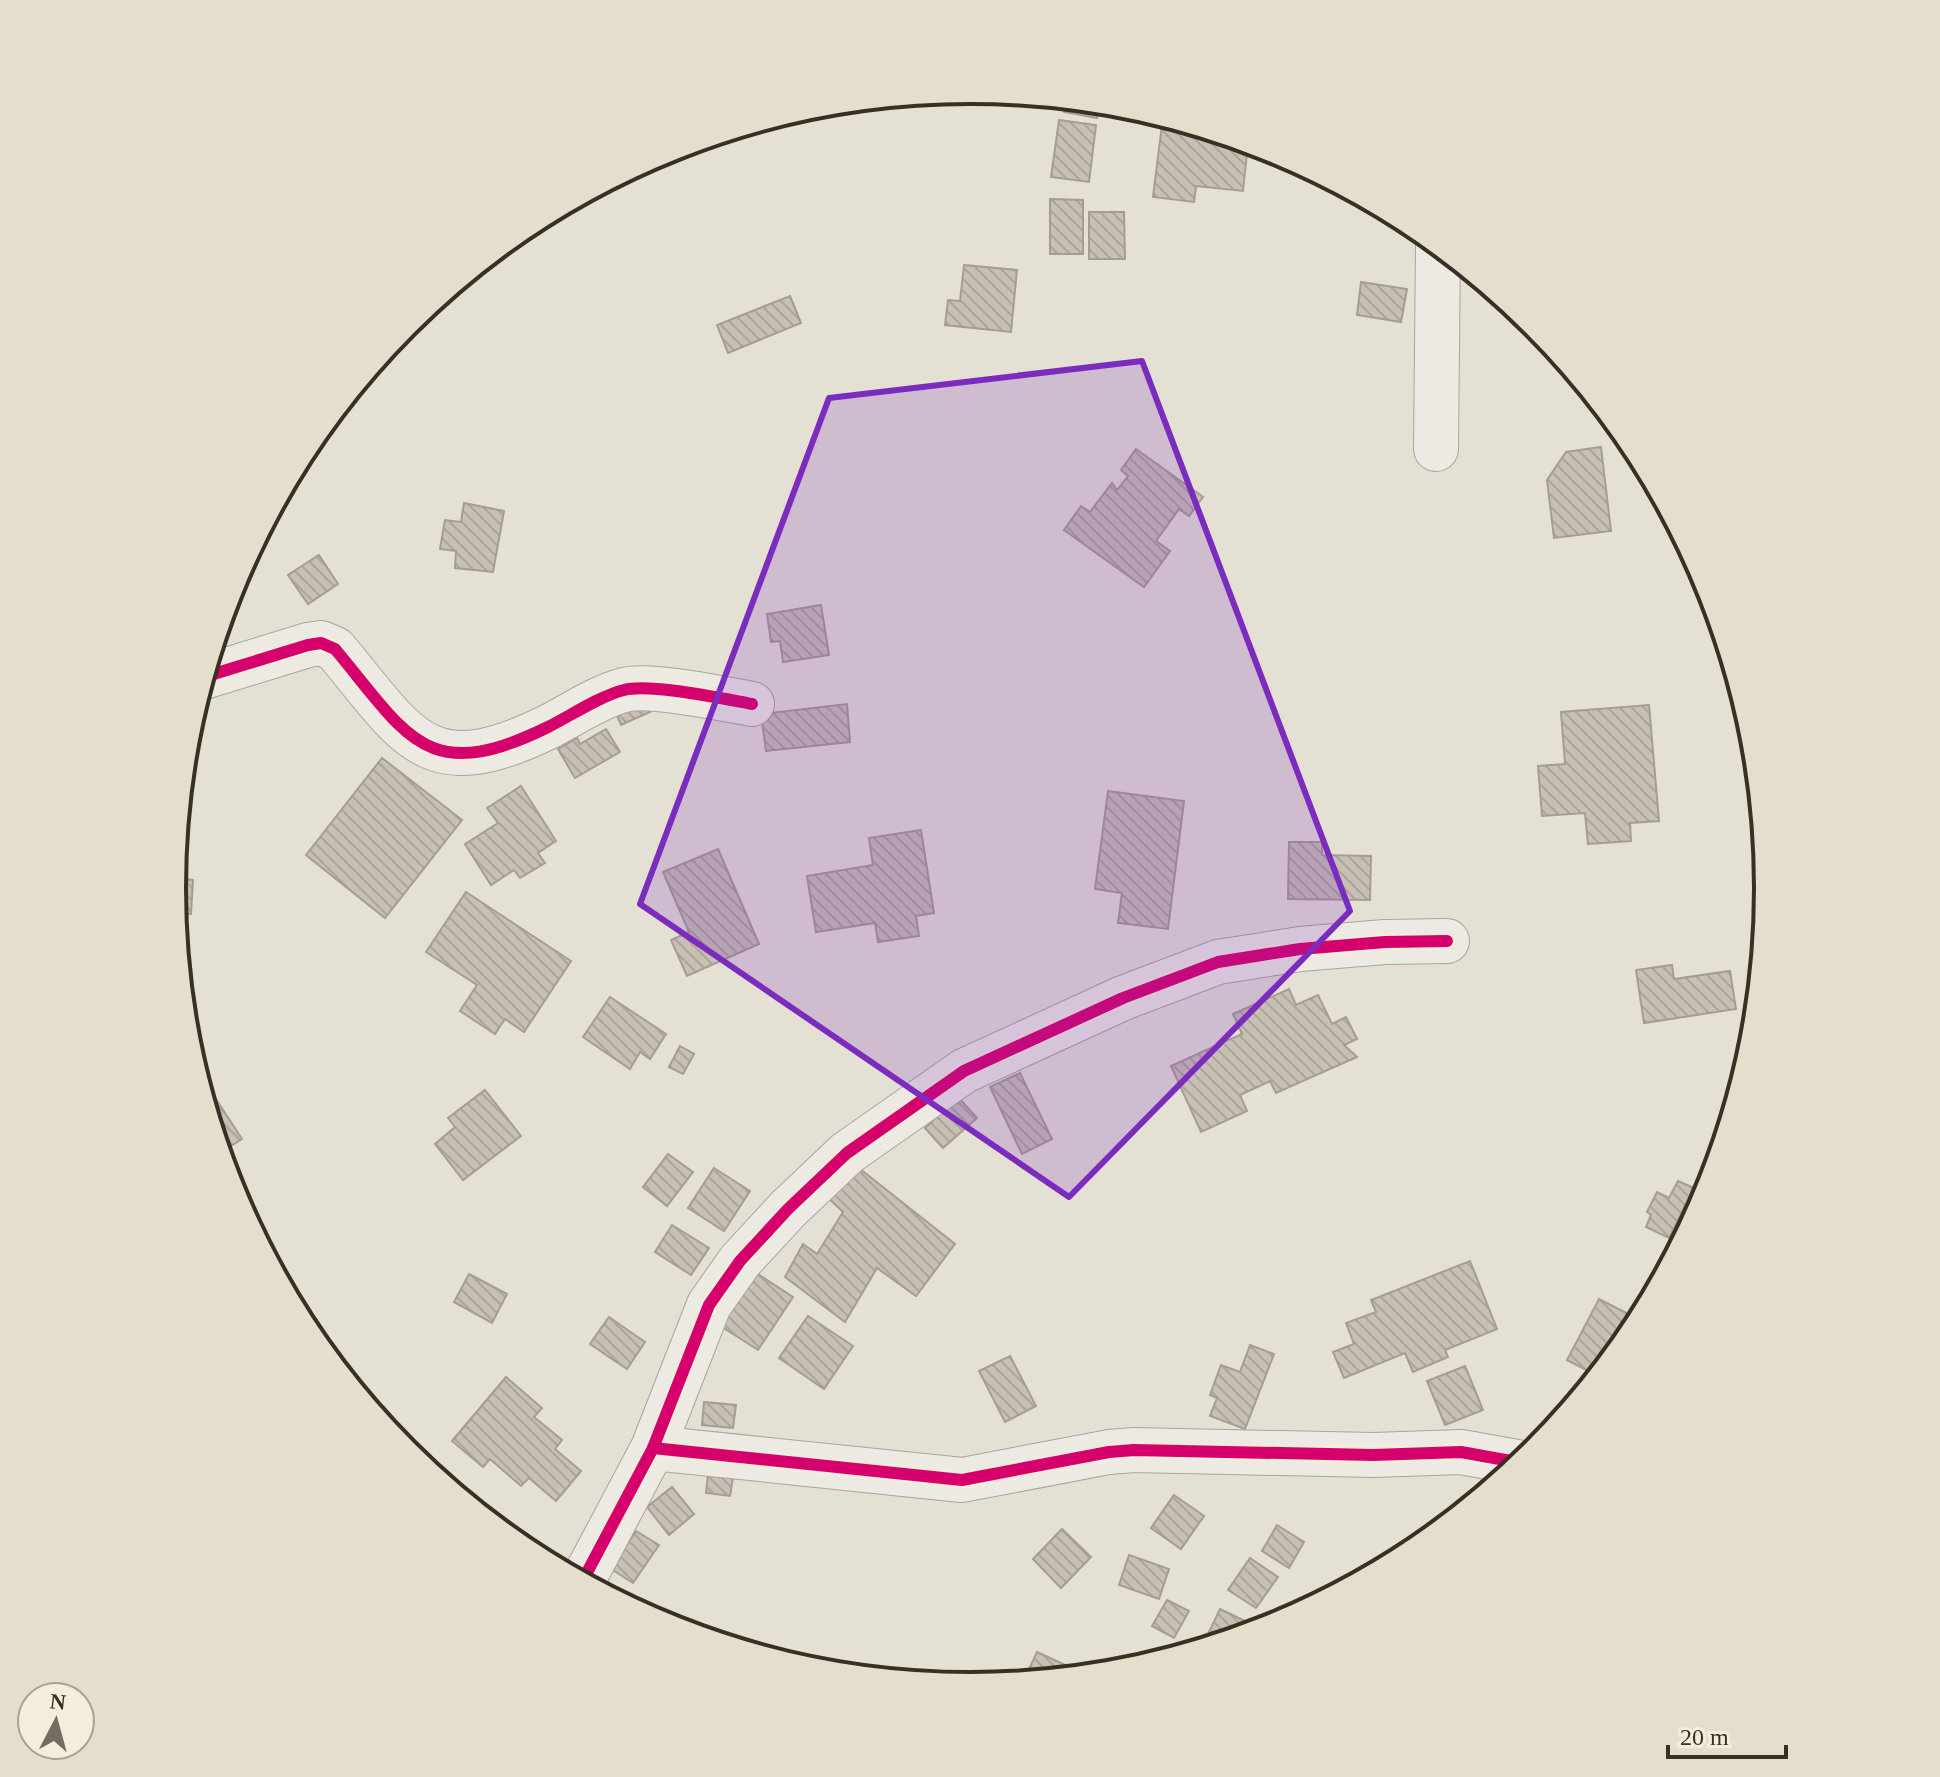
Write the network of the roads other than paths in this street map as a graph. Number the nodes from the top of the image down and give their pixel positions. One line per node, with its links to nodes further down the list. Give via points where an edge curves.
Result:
1 (1438, 259): 2 (street)
2 (1436, 449)
3 (216, 673): 4 (street, via 321,643 335,649 406,733 436,751 468,755 515,743 625,690)
4 (752, 704)
5 (1447, 941): 6 (street, via 1300,949 1218,962 1123,998 964,1071 847,1153 740,1261 709,1305)
6 (653, 1448): 7 (street, via 962,1480 1134,1450 1461,1452); 8 (street)
7 (1506, 1460)
8 (587, 1573)

